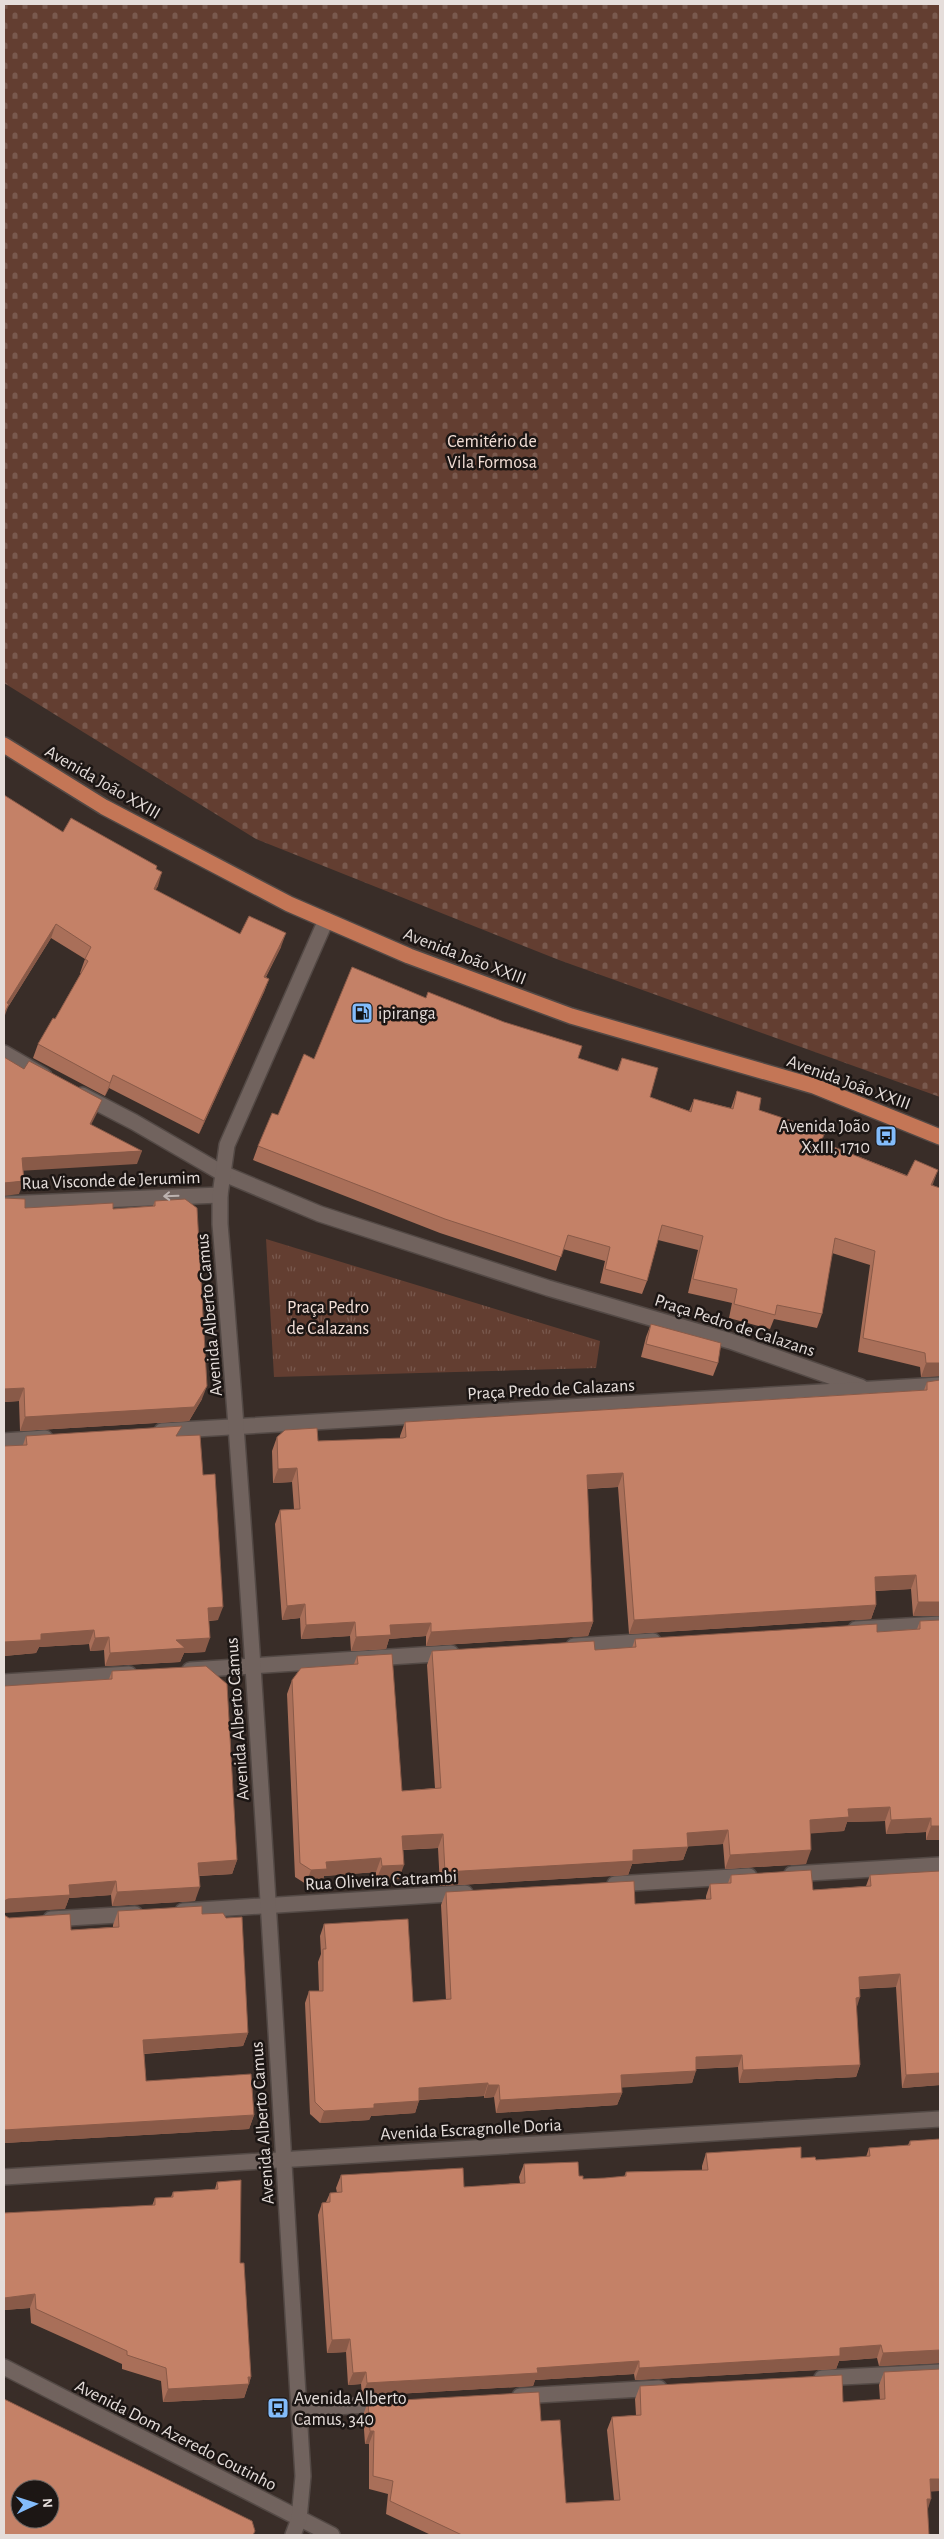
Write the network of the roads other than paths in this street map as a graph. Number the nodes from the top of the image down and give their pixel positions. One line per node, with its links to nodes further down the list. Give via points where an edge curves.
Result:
1 (4, 745): 2 (main road, Avenida João XXIII, via 104,808)
2 (326, 920): 6 (main road, Avenida João XXIII, via 409,956 571,1016 814,1086); 7 (street, Avenida Alberto Camus, via 227,1145)
3 (4, 1053): 4 (street)
4 (54, 1081)
5 (72, 1090): 7 (street, Praça Pedro de Calazans)
6 (940, 1137)
7 (222, 1173): 8 (street, Avenida Alberto Camus); 11 (street, Praça Pedro de Calazans, via 320,1214 418,1247 730,1341)
8 (220, 1195): 9 (street, Rua Visconde de Jerumim, one-way to 9); 12 (street, Avenida Alberto Camus)
9 (4, 1204)
10 (940, 1385): 11 (street, Praça Predo de Calazans)
11 (867, 1389): 12 (street, Praça Predo de Calazans)
12 (237, 1427): 13 (street, Praça Predo de Calazans); 21 (street, Avenida Alberto Camus)
13 (150, 1432)
14 (62, 1437): 15 (street)
15 (4, 1441)
16 (940, 1624): 17 (street)
17 (841, 1630)
18 (671, 1640): 19 (street)
19 (562, 1646)
20 (462, 1652): 21 (street)
21 (253, 1665): 22 (street); 30 (street, Avenida Alberto Camus)
22 (173, 1671)
23 (143, 1673): 24 (street)
24 (4, 1682)
25 (940, 1865): 26 (street)
26 (782, 1874)
27 (762, 1875): 28 (street)
28 (604, 1885)
29 (475, 1893): 30 (street, Rua Oliveira Catrambi)
30 (267, 1905): 31 (street, Rua Oliveira Catrambi); 35 (street, Avenida Alberto Camus)
31 (170, 1911)
32 (150, 1913): 33 (street)
33 (33, 1920)
34 (940, 2119): 35 (street, Avenida Escragnolle Doria)
35 (283, 2158): 36 (street, Avenida Escragnolle Doria); 43 (street, Avenida Alberto Camus)
36 (4, 2177)
37 (4, 2367): 44 (street, Avenida Dom Azeredo Coutinho)
38 (940, 2372): 39 (street)
39 (804, 2380)
40 (676, 2387): 41 (street)
41 (507, 2397)
42 (398, 2403): 43 (street)
43 (299, 2409): 44 (street, Avenida Alberto Camus, via 303,2476)
44 (299, 2519): 45 (street, Avenida Alberto Camus); 46 (street, Avenida Dom Azeredo Coutinho)
45 (293, 2535)
46 (332, 2535)

